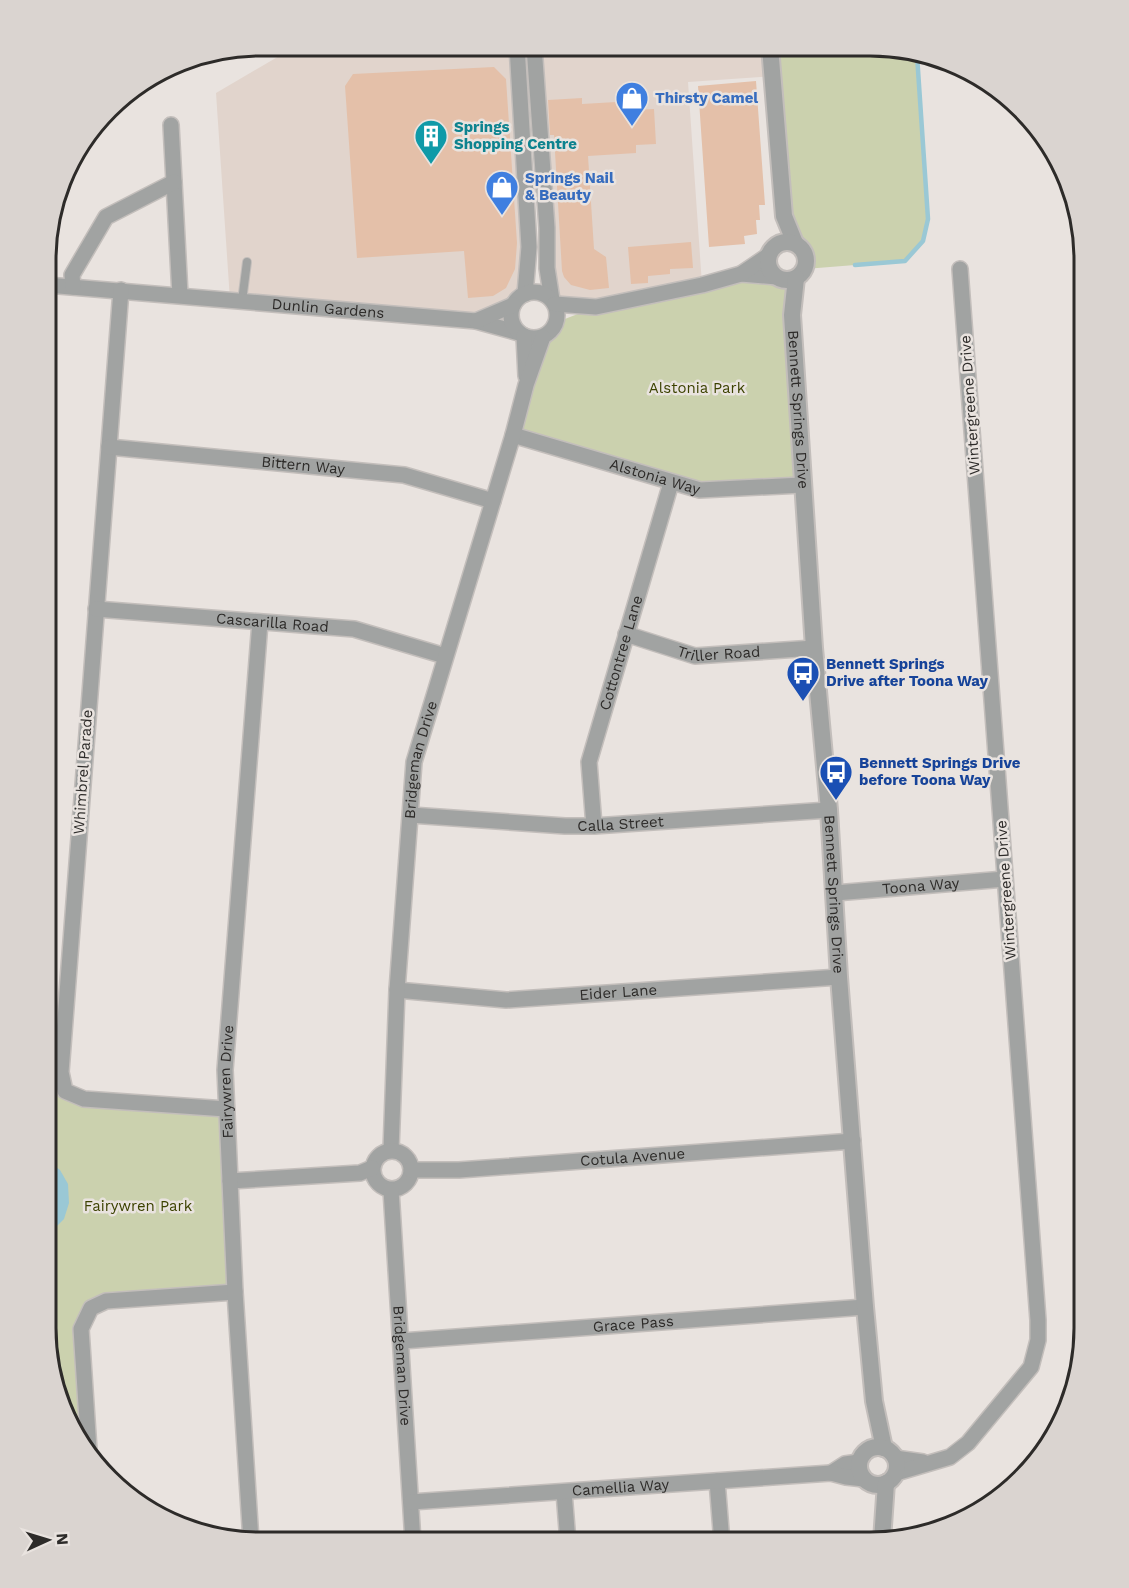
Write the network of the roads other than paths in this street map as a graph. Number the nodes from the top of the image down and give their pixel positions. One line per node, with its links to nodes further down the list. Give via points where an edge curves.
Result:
1 (517, 56): 17 (street, via 529,247)
2 (535, 56): 19 (street, via 547,267)
3 (771, 56): 6 (street)
4 (171, 125): 5 (street)
5 (174, 182): 14 (street, via 106,217 72,275); 16 (street)
6 (784, 216): 7 (street); 8 (street)
7 (795, 243): 8 (street, via 788,241); 12 (street, via 804,251 807,263 805,269)
8 (772, 250): 11 (street); 12 (street, via 769,268)
9 (247, 262): 18 (lane)
10 (960, 269): 39 (street, Wintergreene Drive)
11 (741, 274): 12 (street); 20 (street)
12 (785, 278): 29 (street, Bennett Springs Drive, via 792,315)
13 (56, 286): 14 (street, Dunlin Gardens)
14 (73, 287): 15 (street, Dunlin Gardens)
15 (121, 290): 16 (street, Dunlin Gardens); 27 (street, Whimbrel Parade)
16 (180, 295): 18 (street, Dunlin Gardens)
17 (519, 299): 19 (street, via 539,292); 21 (street, Dunlin Gardens); 23 (street, via 511,321)
18 (242, 301): 21 (street, Dunlin Gardens)
19 (554, 302): 20 (street); 22 (street)
20 (596, 307): 22 (street)
21 (476, 321): 23 (street, Dunlin Gardens)
22 (557, 322): 24 (street)
23 (521, 335): 24 (street); 25 (street, Bridgeman Drive)
24 (543, 337): 25 (street, Bridgeman Drive)
25 (526, 385): 26 (street, Bridgeman Drive)
26 (513, 435): 28 (street, Alstonia Way); 30 (street, Bridgeman Drive)
27 (109, 447): 30 (street, Bittern Way, via 405,475); 31 (street, Whimbrel Parade)
28 (671, 483): 29 (street, Alstonia Way, via 700,490); 33 (street, Cottontree Lane)
29 (802, 485): 34 (street, Bennett Springs Drive)
30 (493, 501): 35 (street, Bridgeman Drive)
31 (96, 609): 32 (street, Cascarilla Road); 43 (street, Whimbrel Parade, via 62,1043 65,1091 84,1099)
32 (260, 622): 35 (street, Cascarilla Road, via 354,629); 43 (street, Fairywren Drive, via 225,1070)
33 (626, 634): 34 (street, Triller Road, via 695,656); 38 (street, Cottontree Lane, via 589,762)
34 (814, 648): 36 (street, Bennett Springs Drive)
35 (446, 656): 37 (street, Bridgeman Drive, via 414,762)
36 (829, 810): 38 (street, Calla Street); 40 (street, Bennett Springs Drive)
37 (411, 815): 38 (street, Calla Street); 42 (street, Bridgeman Drive)
38 (594, 826)
39 (1005, 879): 40 (street, Toona Way); 55 (street, Wintergreene Drive, via 1038,1340 1031,1367 968,1443 950,1457)
40 (835, 893): 41 (street, Bennett Springs Drive)
41 (839, 976): 42 (street, Eider Lane, via 506,1000); 44 (street, Bennett Springs Drive)
42 (397, 990): 45 (street, Bridgeman Drive)
43 (226, 1109): 48 (street, Fairywren Drive)
44 (853, 1141): 47 (street, Cotula Avenue, via 459,1170); 51 (street, Bennett Springs Drive)
45 (391, 1150): 46 (street, via 378,1156); 47 (street, via 408,1158)
46 (372, 1168): 48 (street, via 360,1173); 49 (street, via 377,1183)
47 (411, 1170): 49 (street, via 408,1182)
48 (230, 1181): 50 (street, Fairywren Drive)
49 (392, 1190): 52 (street, Bridgeman Drive)
50 (235, 1292): 54 (street, via 106,1301 91,1308 81,1329); 61 (street, Fairywren Drive)
51 (865, 1307): 52 (street, Grace Pass); 53 (street, Bennett Springs Drive)
52 (402, 1341): 59 (street, Bridgeman Drive)
53 (874, 1401): 55 (street, Bennett Springs Drive); 56 (street, Bennett Springs Drive)
54 (88, 1439)
55 (890, 1466): 56 (street, via 873,1485); 56 (street, via 871,1448); 60 (street, Bennett Springs Drive)
56 (864, 1469): 57 (street, Camellia Way, via 846,1477 831,1473); 65 (street, Bennett Springs Drive)
57 (717, 1481): 58 (street, Camellia Way); 64 (street)
58 (564, 1491): 59 (street, Camellia Way); 63 (street)
59 (411, 1502): 62 (street, Bridgeman Drive)
60 (883, 1531)
61 (250, 1532)
62 (412, 1532)
63 (567, 1532)
64 (721, 1532)
65 (882, 1532)

